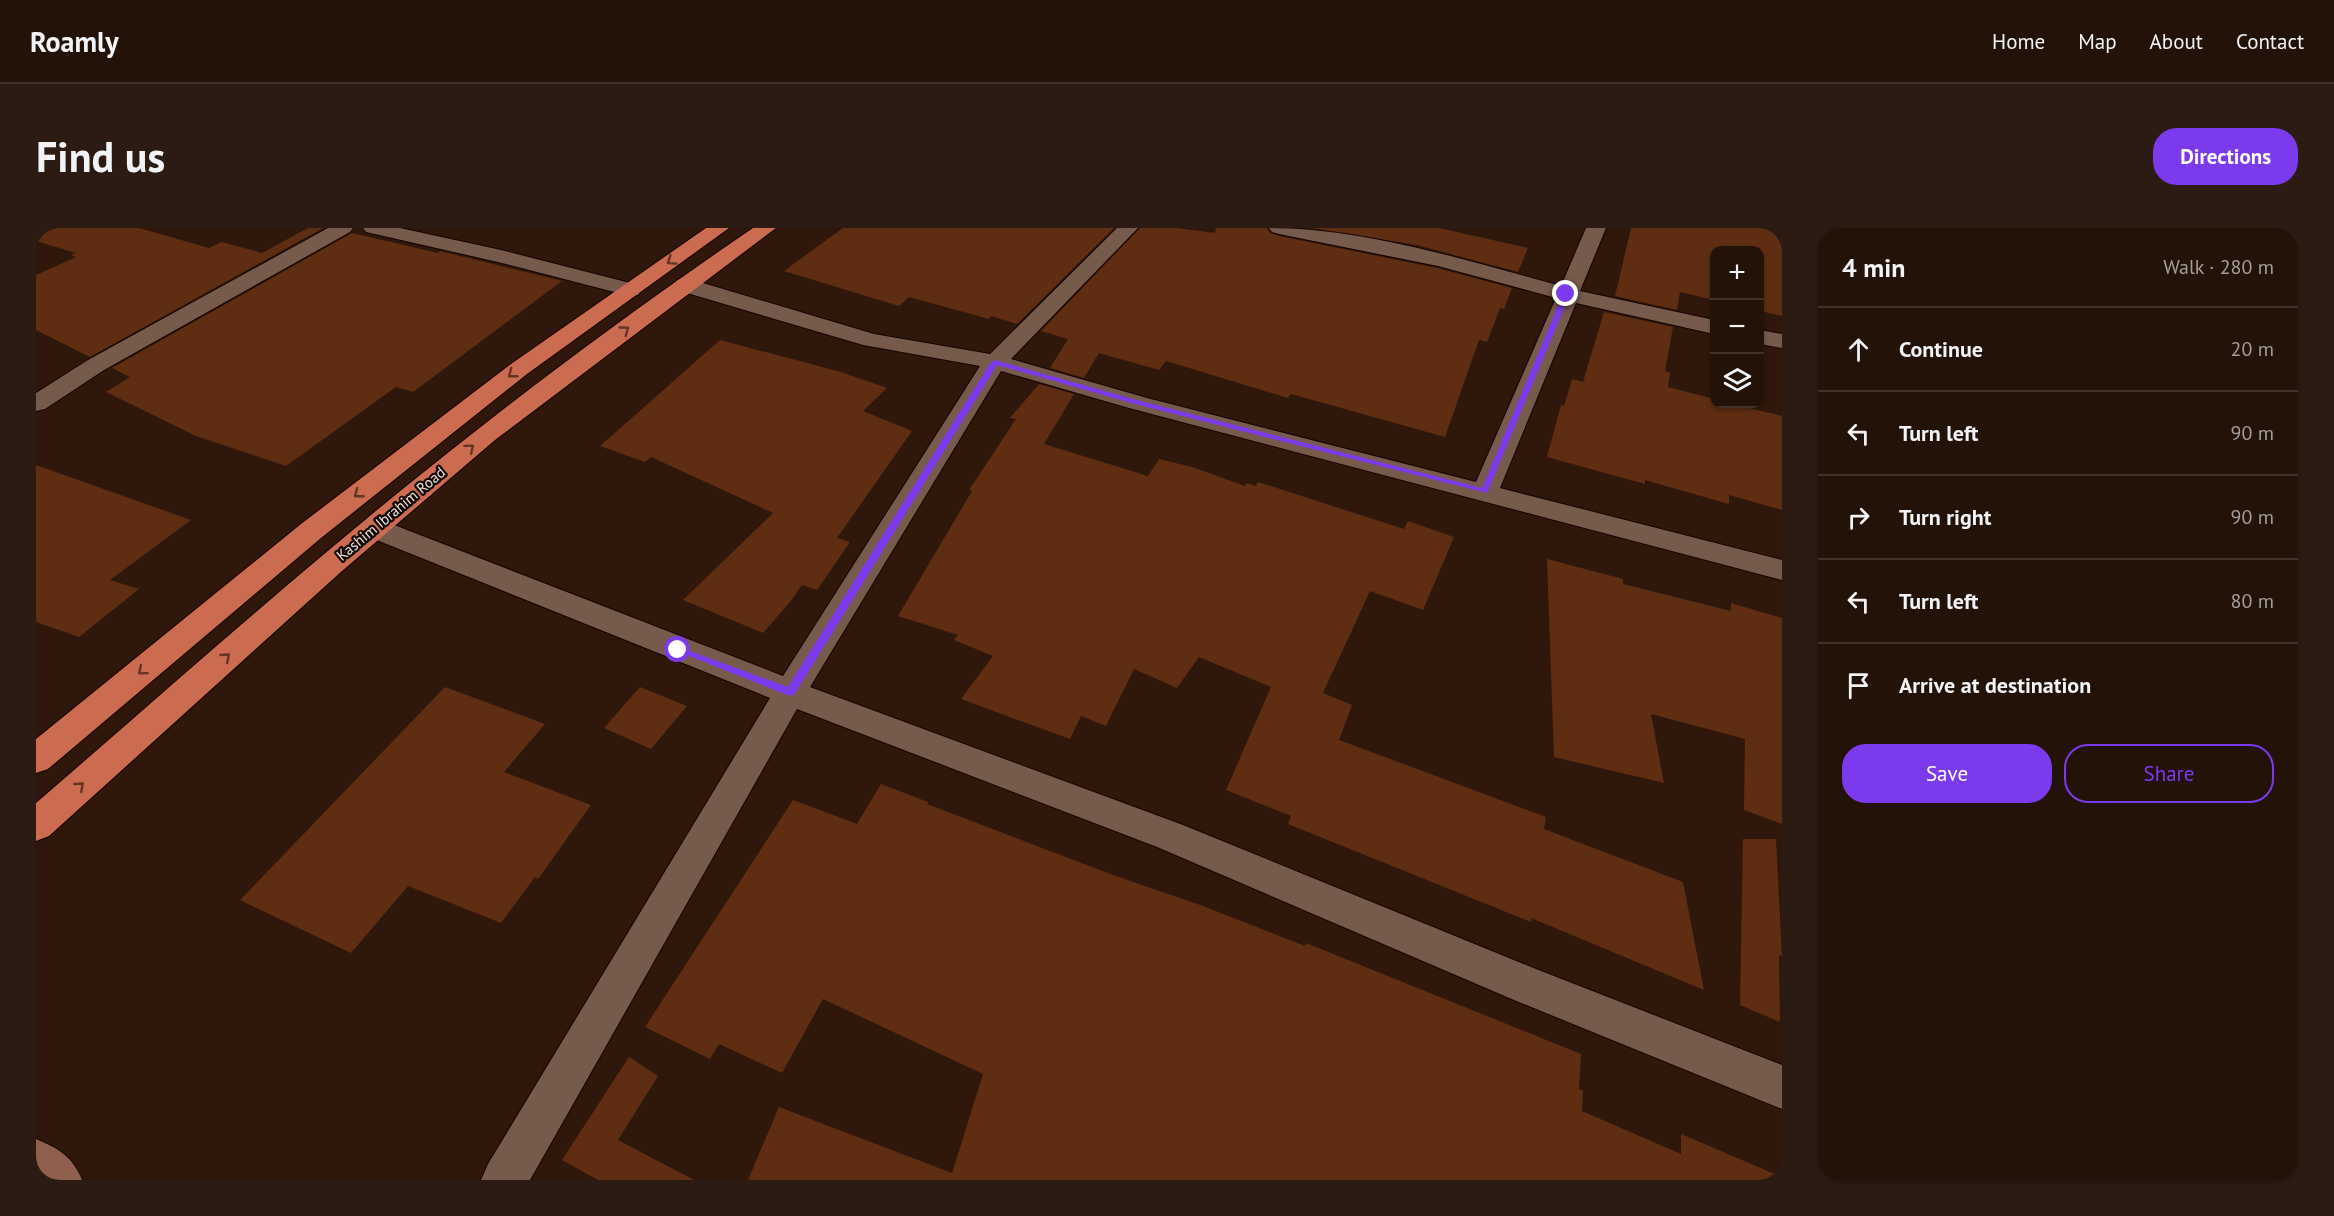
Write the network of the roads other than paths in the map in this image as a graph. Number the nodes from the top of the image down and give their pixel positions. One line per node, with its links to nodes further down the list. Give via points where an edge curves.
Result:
1 (342, 228): 15 (street, via 96,365)
2 (373, 228): 9 (street)
3 (719, 228): 9 (highway, one-way to 9)
4 (766, 228): 8 (highway, Kashim Ibrahim Road)
5 (1128, 228): 14 (street)
6 (1279, 228): 10 (street, via 1441,260)
7 (1596, 228): 10 (street)
8 (685, 285): 14 (street, via 871,340); 17 (highway, Kashim Ibrahim Road, one-way to 8, via 486,435)
9 (630, 290): 20 (highway, one-way to 20, via 519,369 311,531)
10 (1566, 294): 11 (street); 16 (street)
11 (1710, 326)
12 (1764, 337): 13 (street)
13 (1782, 341)
14 (995, 362): 16 (street); 19 (street)
15 (36, 404)
16 (1485, 492): 18 (street)
17 (374, 528): 19 (street); 21 (highway, Kashim Ibrahim Road, one-way to 17)
18 (1782, 570)
19 (790, 692): 22 (street, via 1170,836); 25 (street)
20 (36, 759)
21 (36, 825)
22 (1782, 1087)
23 (36, 1162): 24 (street)
24 (59, 1180)
25 (504, 1180)

